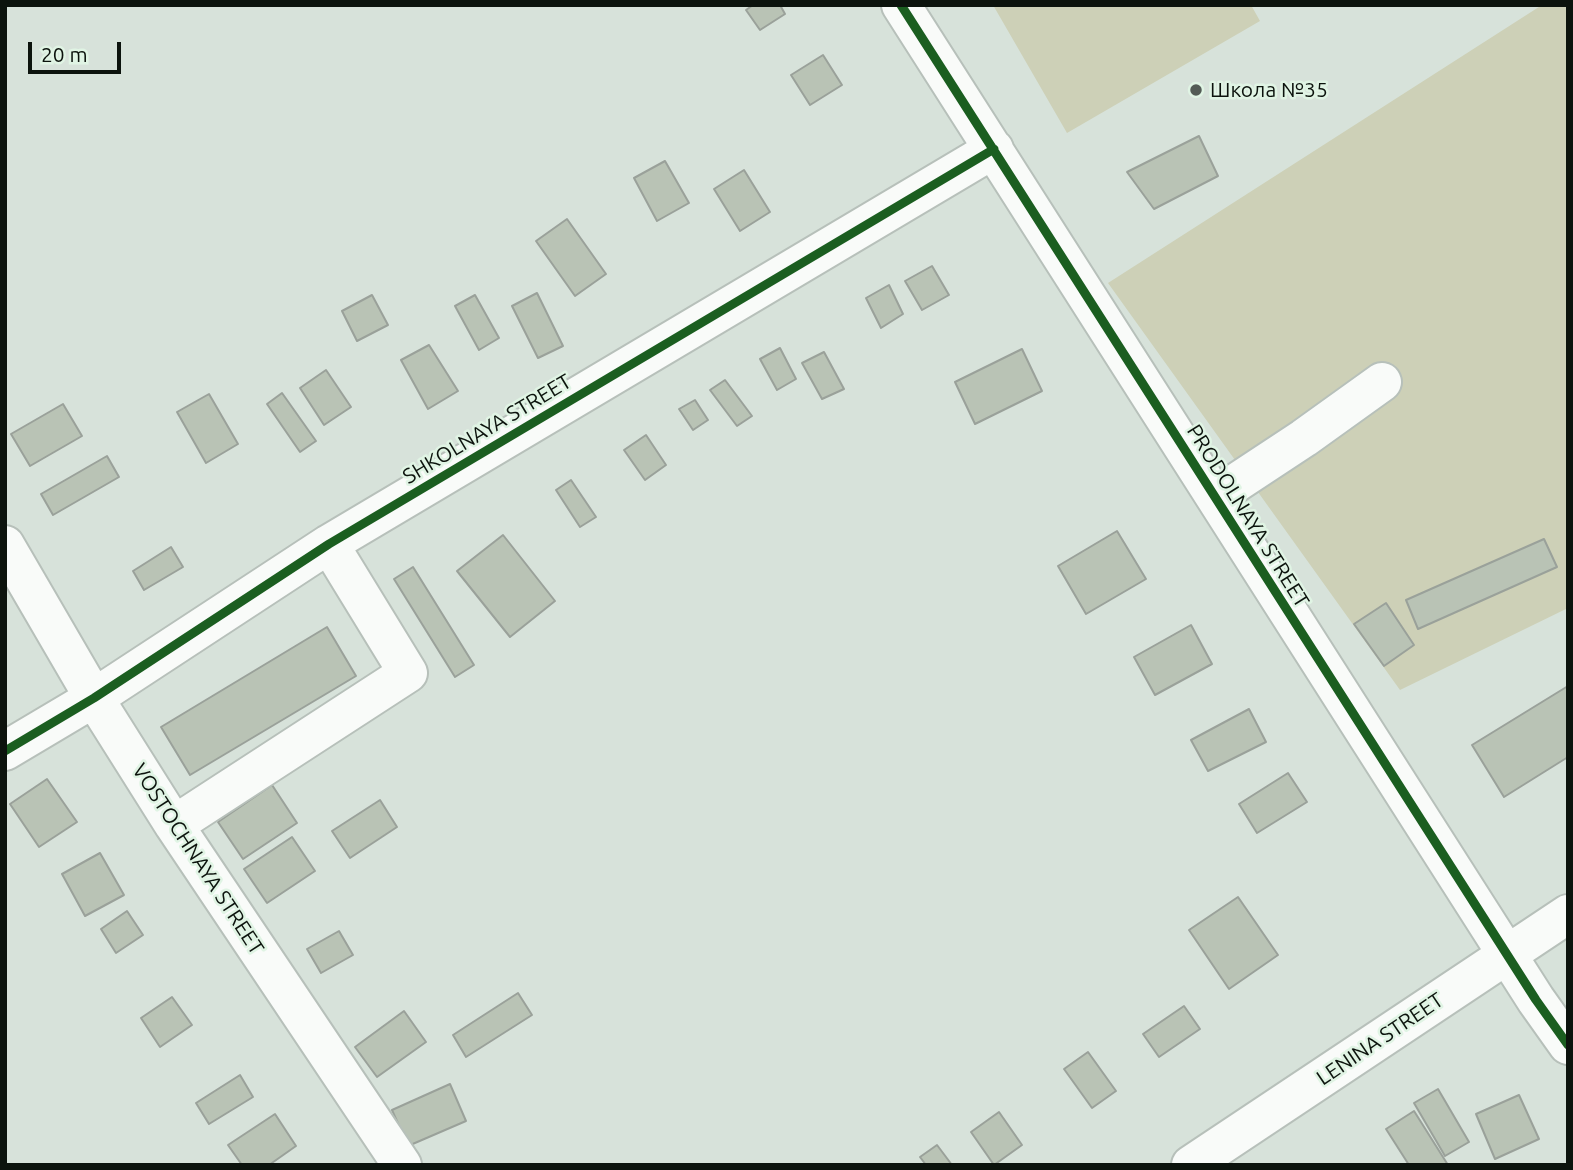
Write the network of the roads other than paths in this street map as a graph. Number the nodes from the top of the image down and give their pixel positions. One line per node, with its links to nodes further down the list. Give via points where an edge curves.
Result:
1 (901, 5): 2 (street, PRODOLNAYA STREET)
2 (993, 149): 4 (street, PRODOLNAYA STREET); 5 (street, SHKOLNAYA STREET)
3 (1382, 382): 4 (street)
4 (1216, 496): 11 (street, PRODOLNAYA STREET)
5 (329, 544): 7 (street, SHKOLNAYA STREET); 9 (street, via 408,673)
6 (5, 545): 7 (street, VOSTOCHNAYA STREET)
7 (94, 698): 8 (street, SHKOLNAYA STREET); 9 (street, VOSTOCHNAYA STREET)
8 (5, 751)
9 (174, 825): 13 (street, VOSTOCHNAYA STREET)
10 (1568, 914): 11 (street, LENINA STREET)
11 (1507, 954): 12 (street, PRODOLNAYA STREET); 14 (street, LENINA STREET)
12 (1568, 1045)
13 (402, 1165)
14 (1191, 1165)

